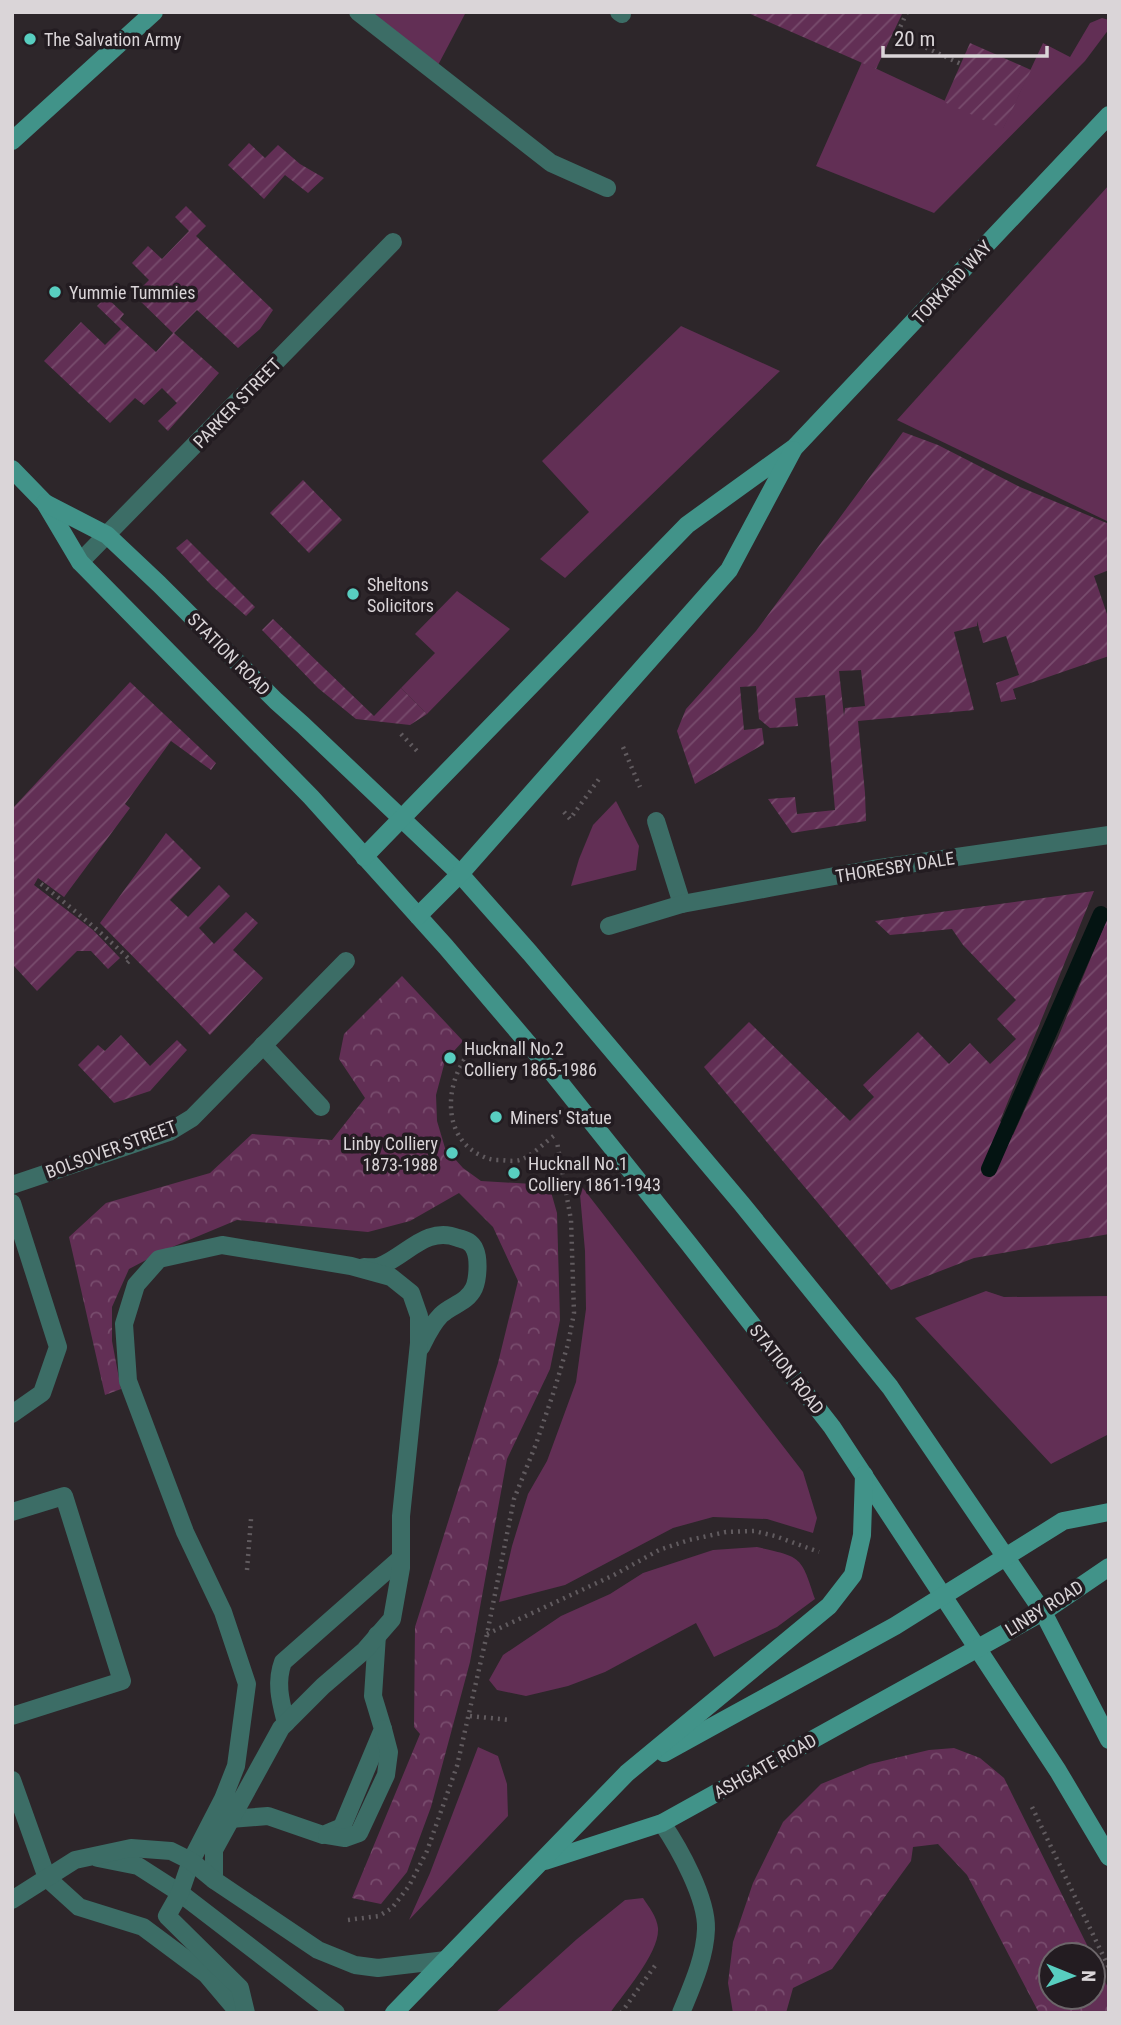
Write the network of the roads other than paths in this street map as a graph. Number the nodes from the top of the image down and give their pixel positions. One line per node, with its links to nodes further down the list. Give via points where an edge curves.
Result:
1 (154, 12): 4 (street)
2 (358, 12): 5 (street, via 551,163)
3 (1109, 115): 7 (street, TORKARD WAY)
4 (12, 141)
5 (607, 188)
6 (393, 242): 10 (street, PARKER STREET)
7 (795, 447): 12 (street, via 687,525); 16 (street, via 729,570)
8 (12, 469): 9 (street, STATION ROAD)
9 (45, 503): 10 (street, STATION ROAD); 11 (street, STATION ROAD)
10 (107, 535): 11 (street, PARKER STREET); 12 (street, STATION ROAD)
11 (80, 562): 15 (street, STATION ROAD)
12 (402, 819): 15 (street); 16 (street, STATION ROAD)
13 (656, 821): 17 (street)
14 (1109, 835): 17 (street, THORESBY DALE, via 873,869)
15 (364, 857): 18 (street, STATION ROAD)
16 (460, 874): 18 (street); 31 (street, STATION ROAD, via 612,1048 890,1387)
17 (682, 904): 19 (street, THORESBY DALE)
18 (418, 916): 28 (street, STATION ROAD, via 538,1055 689,1244 832,1426)
19 (609, 926)
20 (346, 961): 21 (street, BOLSOVER STREET)
21 (263, 1045): 22 (street); 23 (street, BOLSOVER STREET, via 192,1118 170,1132)
22 (321, 1107)
23 (12, 1185)
24 (12, 1203): 27 (street, via 58,1347 42,1393)
25 (357, 1268): 26 (street, via 391,1278 411,1293 419,1316); 26 (street, via 378,1267 434,1236 451,1234 470,1242 476,1251 473,1289 458,1306 444,1312); 47 (street, via 222,1245 159,1259 136,1284 124,1324 128,1381 185,1532 223,1612 247,1684 236,1766)
26 (418, 1351): 32 (street)
27 (12, 1414)
28 (864, 1475): 34 (street, STATION ROAD); 41 (street, ASHGATE ROAD, via 862,1535 853,1575 829,1606)
29 (12, 1512): 38 (street, via 64,1496 122,1681)
30 (1109, 1512): 31 (street, via 1062,1521)
31 (1005, 1557): 34 (street, ASHGATE ROAD); 35 (street, STATION ROAD)
32 (401, 1558): 36 (street, via 392,1619); 39 (street, via 282,1662 279,1693)
33 (1109, 1567): 35 (street, LINBY ROAD)
34 (943, 1596): 37 (street, STATION ROAD); 41 (street, ASHGATE ROAD)
35 (1043, 1612): 37 (street, LINBY ROAD); 40 (street, STATION ROAD)
36 (377, 1635): 39 (street); 43 (street, via 373,1696 383,1729 342,1827 323,1835 268,1816)
37 (978, 1648): 44 (street, ASHGATE ROAD); 46 (street, STATION ROAD)
38 (12, 1716)
39 (286, 1723): 43 (street)
40 (1109, 1740)
41 (627, 1773): 48 (street, ASHGATE ROAD)
42 (12, 1780): 49 (street)
43 (230, 1819): 50 (street, via 214,1850)
44 (662, 1823): 48 (street, ASHGATE ROAD); 58 (street, via 696,1885 706,1927 698,1971)
45 (91, 1856): 47 (street, via 131,1848 171,1851); 49 (street, via 75,1860); 51 (street, via 138,1866)
46 (1109, 1857)
47 (191, 1861): 50 (street); 51 (street)
48 (542, 1863): 53 (street, ASHGATE ROAD)
49 (47, 1878): 52 (street); 54 (street, via 79,1907 143,1927 206,1974)
50 (214, 1880): 53 (street, via 318,1950 355,1965 379,1968)
51 (180, 1893): 55 (street, via 167,1916 240,1988); 56 (street)
52 (12, 1900)
53 (446, 1960): 57 (street, ASHGATE ROAD)
54 (239, 2013)
55 (246, 2013)
56 (336, 2013)
57 (394, 2013)
58 (681, 2013)

